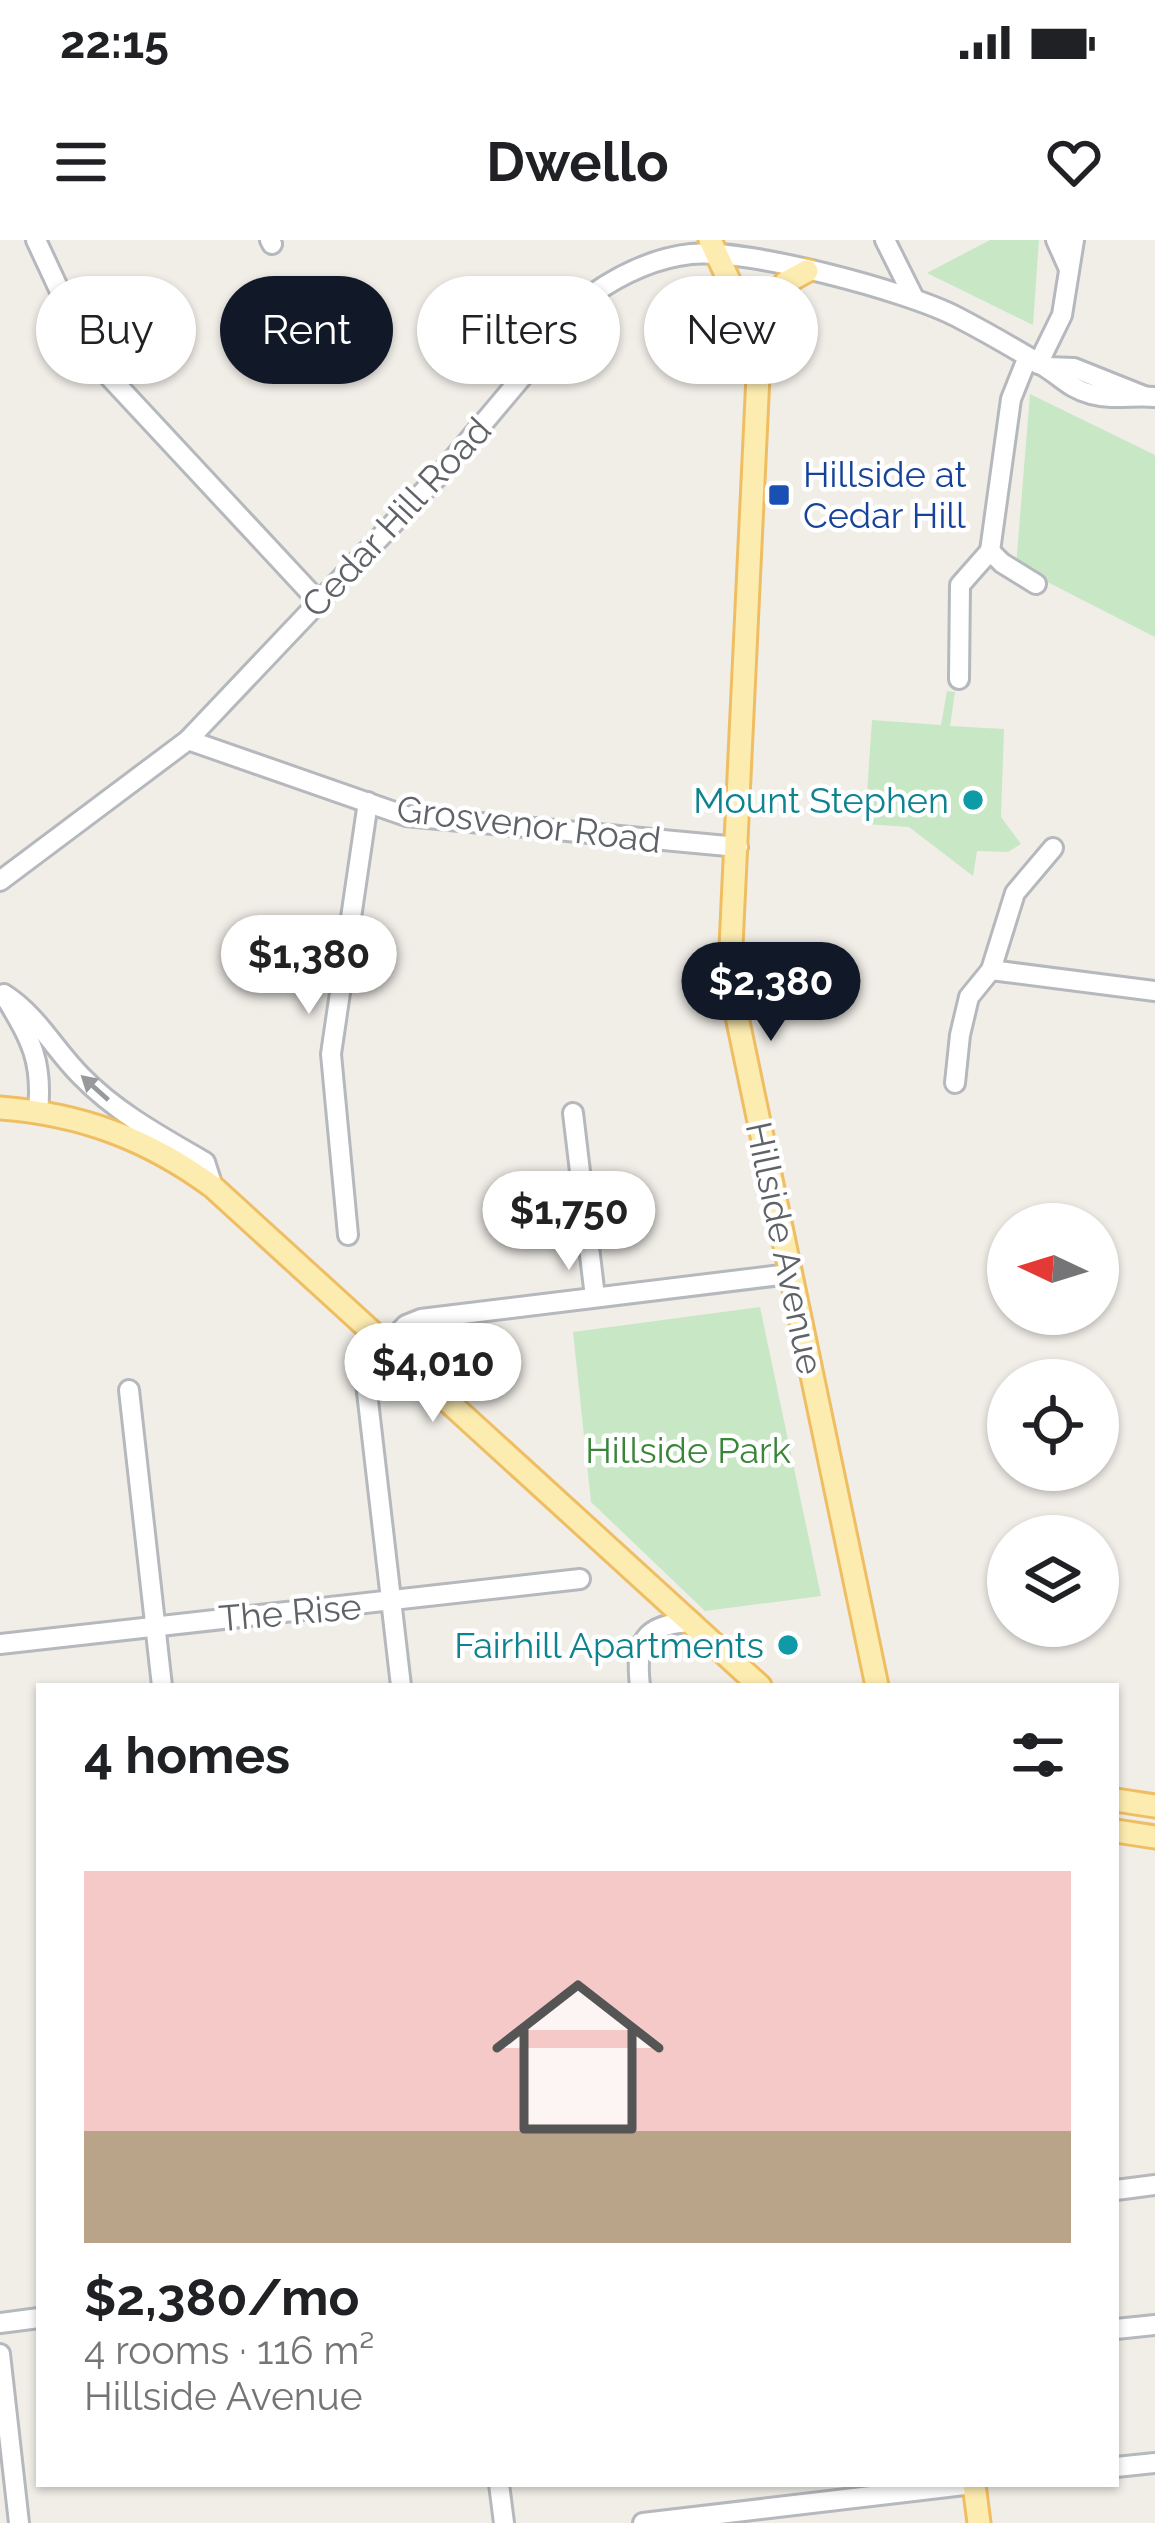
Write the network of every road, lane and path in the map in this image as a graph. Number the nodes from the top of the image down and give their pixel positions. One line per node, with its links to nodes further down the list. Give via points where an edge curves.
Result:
1 (36, 240): 14 (street, via 90,356)
2 (885, 240): 8 (street)
3 (1056, 240): 7 (street)
4 (1075, 240): 7 (street)
5 (714, 246): 6 (street, Cedar Hill Road); 10 (main road, Hillside Avenue, via 747,319); 14 (street, Cedar Hill Road, via 640,267 591,296)
6 (806, 271): 8 (street, Cedar Hill Road); 10 (main road, via 782,291)
7 (1070, 273): 9 (street, via 1062,316)
8 (914, 298): 9 (street, Cedar Hill Road)
9 (1037, 363): 11 (street, Cedar Hill Road, via 1090,394); 12 (street, via 1011,399)
10 (759, 394): 18 (main road, Hillside Avenue)
11 (1150, 397)
12 (990, 550): 13 (street); 15 (street, via 960,585)
13 (1036, 584)
14 (318, 602): 16 (street, Cedar Hill Road)
15 (959, 679)
16 (188, 740): 17 (street, Grosvenor Road); 20 (street, Cedar Hill Road)
17 (368, 802): 18 (street, Grosvenor Road, via 406,816); 29 (street, via 331,1054)
18 (738, 847): 30 (main road, Hillside Avenue, via 732,987)
19 (1053, 848): 21 (street, via 1015,893)
20 (0, 881)
21 (991, 970): 22 (street); 24 (street, via 969,997)
22 (1155, 991)
23 (2, 992): 26 (street, via 37,1055); 28 (street, one-way to 23, via 205,1162 103,1096 30,1011)
24 (956, 1083)
25 (0, 1108): 26 (main road)
26 (38, 1111): 28 (main road, via 137,1139)
27 (573, 1113): 31 (street)
28 (213, 1187): 32 (main road)
29 (348, 1235)
30 (789, 1274): 31 (street); 43 (main road, Hillside Avenue)
31 (596, 1297): 32 (street, via 422,1319)
32 (383, 1342): 35 (street, via 364,1366); 36 (main road)
33 (129, 1390): 37 (street)
34 (580, 1580): 35 (street, The Rise)
35 (391, 1603): 37 (street, The Rise); 40 (street)
36 (692, 1622): 41 (street, via 660,1628 640,1644); 42 (main road)
37 (154, 1624): 38 (street, The Rise); 39 (street)
38 (0, 1644)
39 (162, 1683)
40 (401, 1683)
41 (640, 1683)
42 (757, 1683)
43 (877, 1683)
44 (1119, 1800): 45 (main road)
45 (1155, 1806)
46 (1119, 1831): 47 (main road)
47 (1155, 1837)
48 (1155, 2185): 49 (street)
49 (1119, 2190)
50 (36, 2318): 51 (street)
51 (0, 2323)
52 (1155, 2325): 53 (street)
53 (1119, 2329)
54 (0, 2354): 60 (street)
55 (1155, 2463): 56 (street)
56 (1119, 2468)
57 (499, 2487): 61 (street)
58 (949, 2487): 62 (street)
59 (974, 2487): 63 (main road)
60 (19, 2523)
61 (504, 2523)
62 (643, 2523)
63 (979, 2523)

